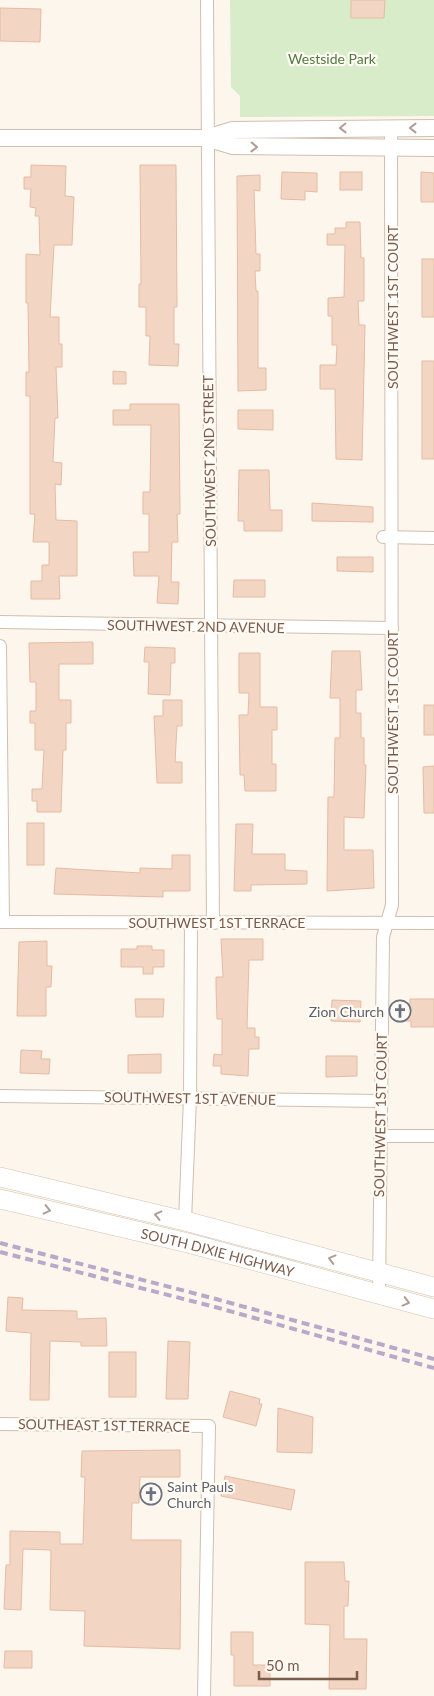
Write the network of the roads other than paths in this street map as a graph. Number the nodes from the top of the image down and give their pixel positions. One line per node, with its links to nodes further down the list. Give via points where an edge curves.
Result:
1 (207, 0): 5 (street, SOUTHWEST 2ND STREET)
2 (391, 128): 3 (street, one-way to 2); 5 (street, one-way to 5, via 233,130); 6 (street, SOUTHWEST 1ST COURT)
3 (434, 128)
4 (0, 138): 5 (street)
5 (206, 138): 6 (street, one-way to 6, via 233,146); 11 (street, SOUTHWEST 2ND STREET)
6 (391, 148): 7 (street); 8 (street, SOUTHWEST 1ST COURT)
7 (434, 148)
8 (387, 538): 9 (street); 12 (street, SOUTHWEST 1ST COURT)
9 (434, 538)
10 (0, 622): 11 (street, SOUTHWEST 2ND AVENUE)
11 (211, 627): 12 (street, SOUTHWEST 2ND AVENUE); 16 (street, SOUTHWEST 2ND STREET)
12 (392, 628): 17 (street, SOUTHWEST 1ST COURT, via 392,905)
13 (0, 646): 14 (street)
14 (1, 922): 15 (street, SOUTHWEST 1ST TERRACE)
15 (191, 922): 16 (street, SOUTHWEST 1ST TERRACE); 20 (street)
16 (213, 922): 17 (street, SOUTHWEST 1ST TERRACE)
17 (387, 922): 18 (street, SOUTHWEST 1ST TERRACE); 21 (street, SOUTHWEST 1ST COURT, via 383,937)
18 (434, 923)
19 (0, 1096): 20 (street, SOUTHWEST 1ST AVENUE)
20 (190, 1098): 21 (street, SOUTHWEST 1ST AVENUE); 26 (street)
21 (380, 1101): 22 (street, SOUTHWEST 1ST COURT)
22 (380, 1136): 23 (street); 27 (street, SOUTHWEST 1ST COURT)
23 (434, 1136)
24 (0, 1177): 26 (main road, SOUTH DIXIE HIGHWAY, one-way to 24)
25 (0, 1199): 29 (main road, SOUTH DIXIE HIGHWAY, one-way to 29, via 188,1243)
26 (185, 1221): 27 (main road, SOUTH DIXIE HIGHWAY, one-way to 26)
27 (379, 1272): 28 (main road, SOUTH DIXIE HIGHWAY); 29 (street, SOUTHWEST 1ST COURT)
28 (434, 1287)
29 (378, 1294): 30 (main road, SOUTH DIXIE HIGHWAY, one-way to 30)
30 (434, 1309)
31 (0, 1424): 32 (street, SOUTHEAST 1ST TERRACE, via 209,1426)
32 (204, 1696)

